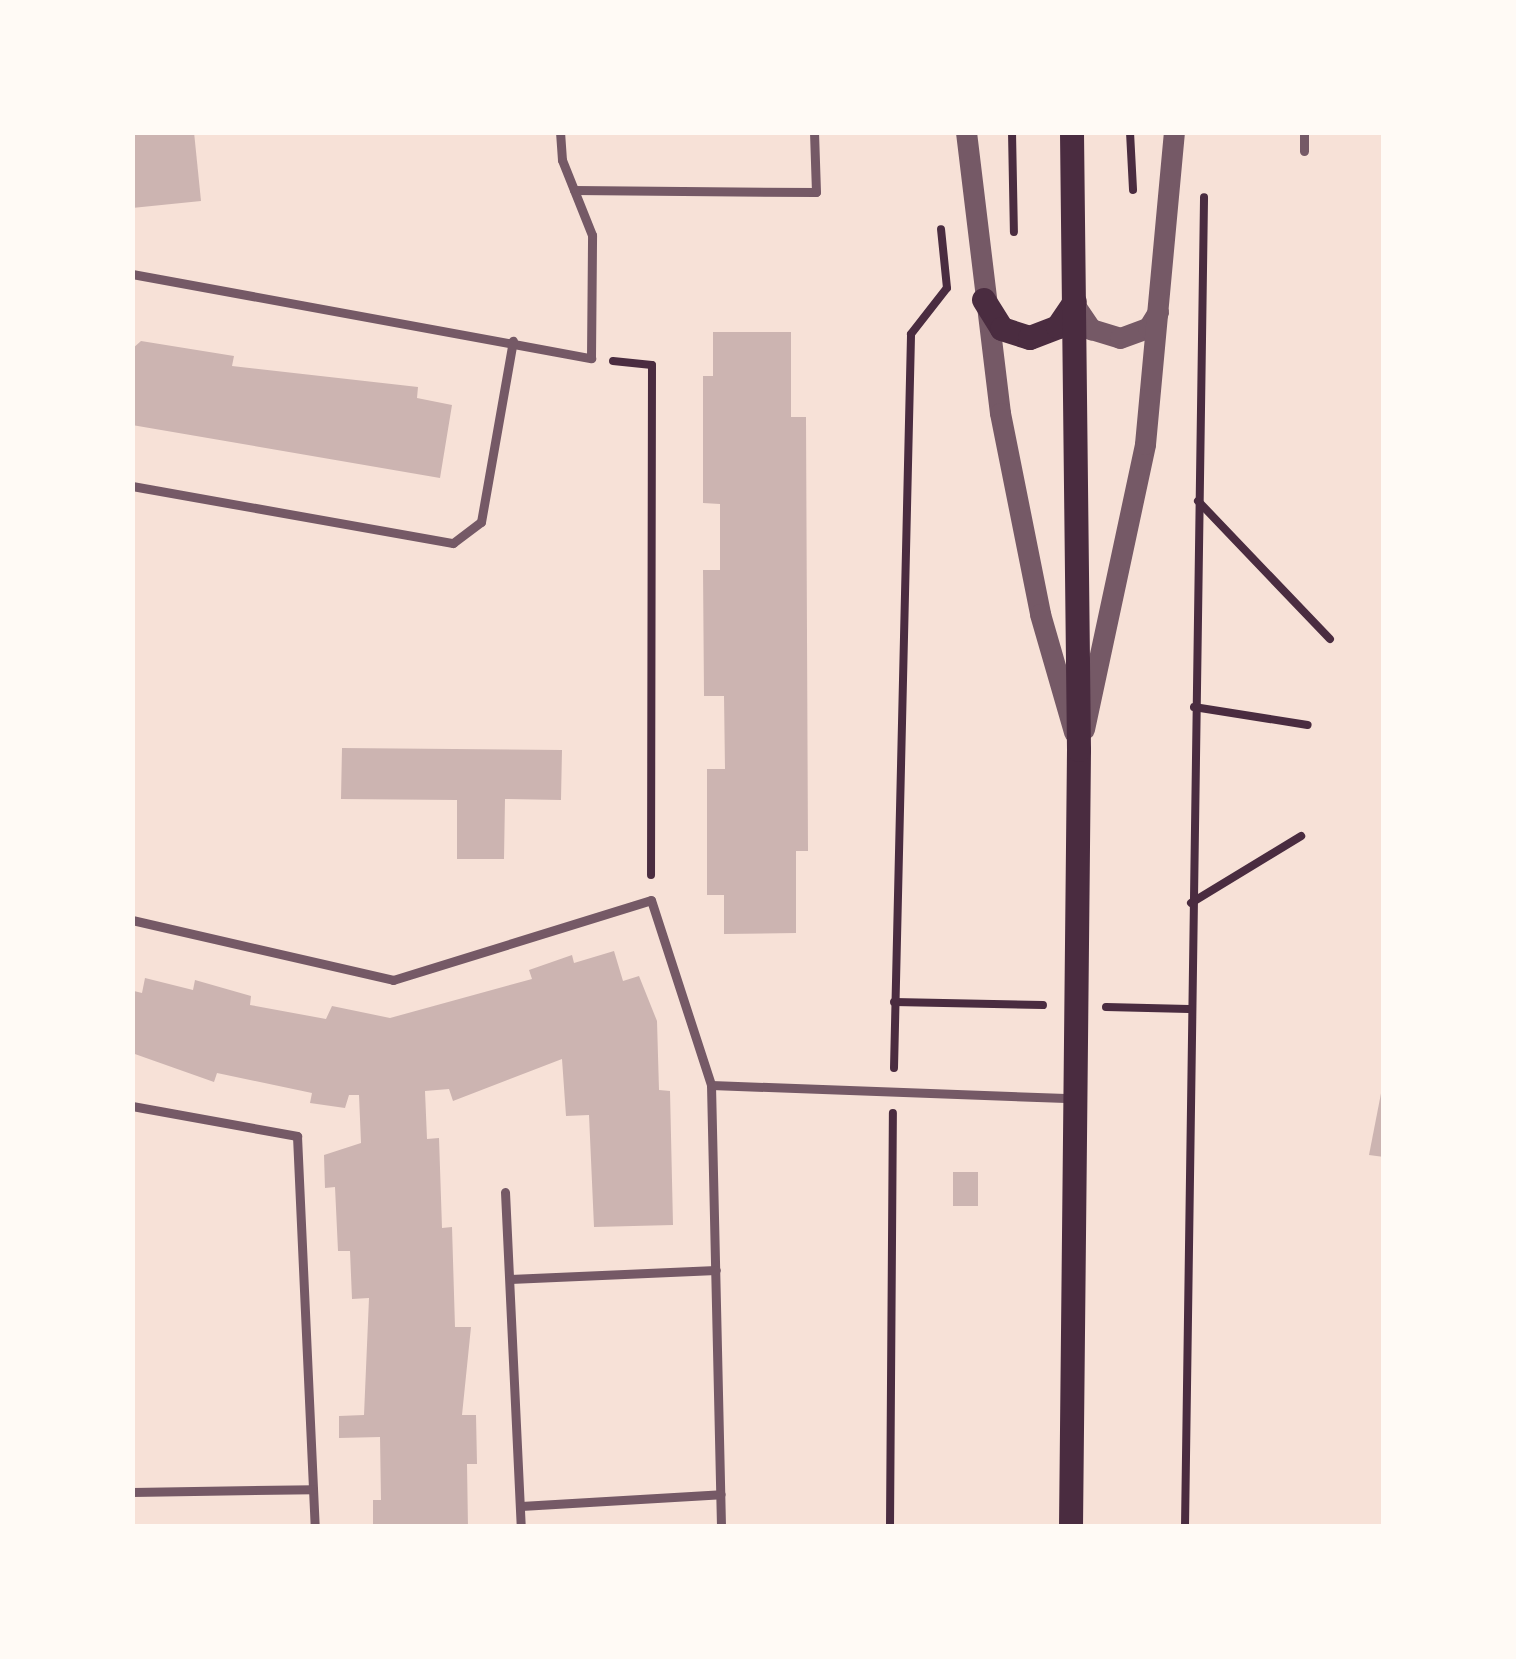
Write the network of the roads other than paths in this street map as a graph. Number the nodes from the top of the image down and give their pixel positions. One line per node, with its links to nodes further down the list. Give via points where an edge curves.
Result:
1 (560, 132): 8 (lane)
2 (814, 132): 8 (lane, via 816,192)
3 (966, 132): 10 (street)
4 (1072, 132): 11 (main road)
5 (1174, 132): 12 (street)
6 (1304, 132): 7 (lane)
7 (1304, 151)
8 (574, 190): 13 (lane, via 592,235 591,358)
9 (132, 274): 13 (lane)
10 (984, 299): 11 (main road, via 1002,329 1030,338 1058,327); 15 (street, via 1040,614)
11 (1076, 303): 12 (street, via 1091,329 1120,338 1148,328); 15 (main road)
12 (1159, 311): 15 (street, via 1121,578)
13 (513, 341): 14 (lane, via 481,522 453,543)
14 (132, 486)
15 (1079, 750): 18 (main road)
16 (132, 920): 17 (lane, via 393,980 651,900)
17 (711, 1085): 18 (lane); 21 (lane)
18 (1073, 1098): 30 (main road)
19 (132, 1106): 23 (lane, via 297,1136)
20 (505, 1192): 22 (lane)
21 (716, 1270): 22 (lane); 25 (lane)
22 (509, 1279): 26 (lane)
23 (313, 1489): 24 (lane); 27 (lane)
24 (132, 1492)
25 (721, 1494): 26 (lane); 29 (lane)
26 (521, 1506): 28 (lane)
27 (315, 1527)
28 (521, 1527)
29 (722, 1527)
30 (1071, 1527)

